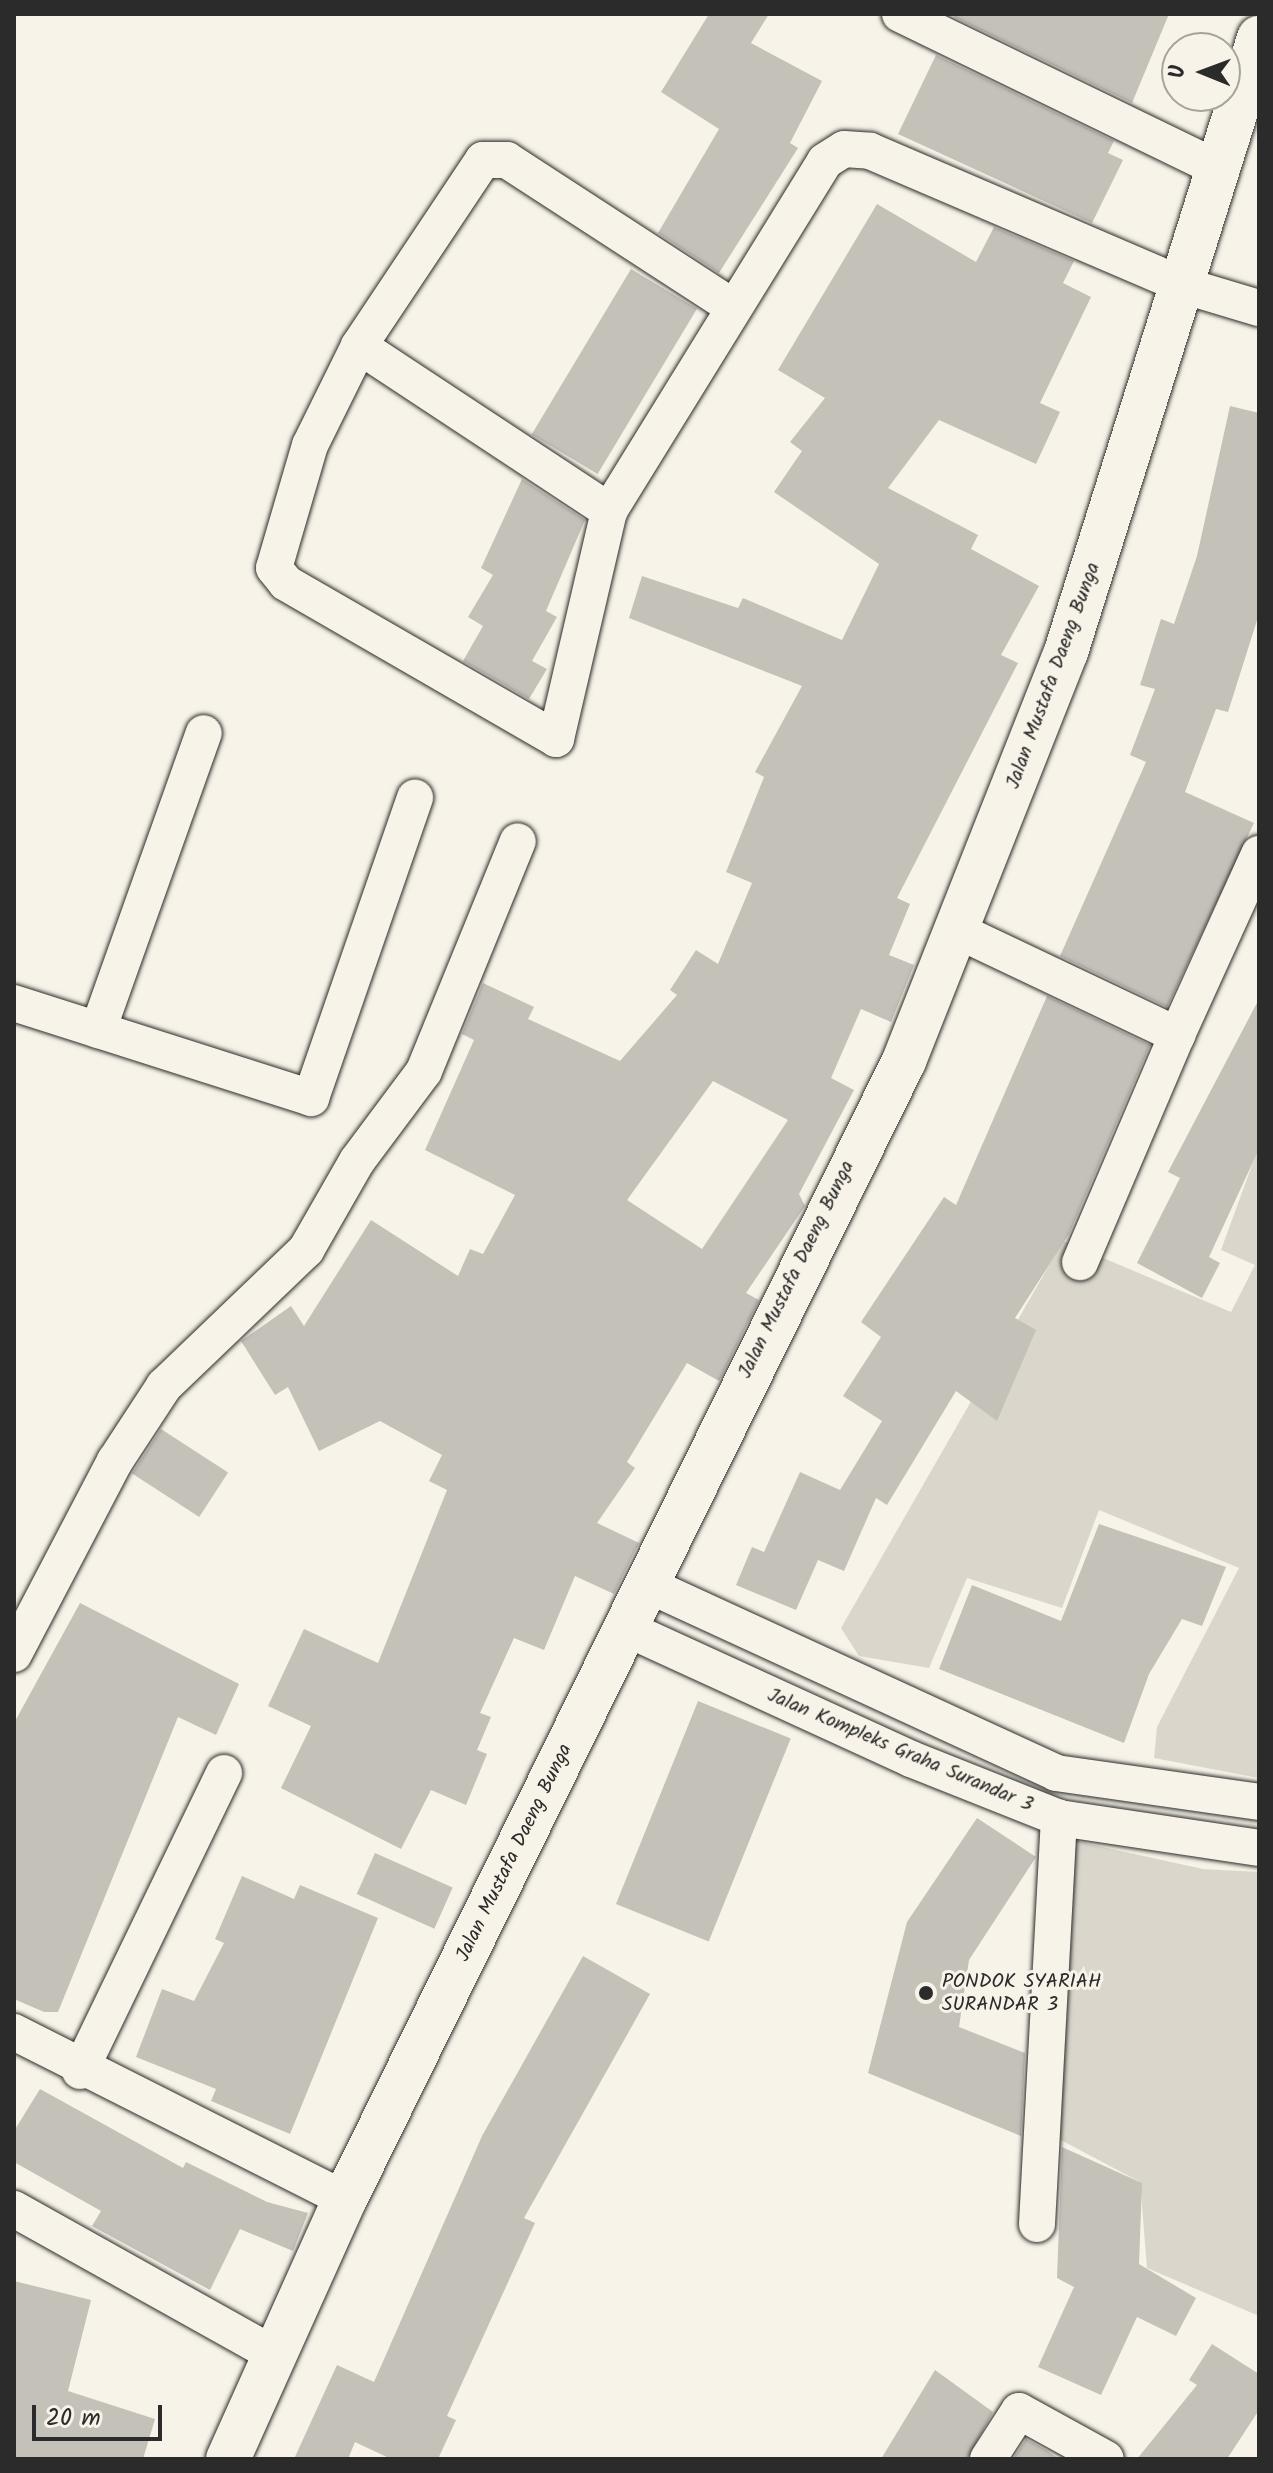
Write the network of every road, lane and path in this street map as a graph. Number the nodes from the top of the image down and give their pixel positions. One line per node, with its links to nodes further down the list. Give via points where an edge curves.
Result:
1 (900, 14): 3 (street)
2 (1259, 38): 3 (main road, Jalan Mustafa Daeng Bunga)
3 (1221, 170): 4 (main road, Jalan Mustafa Daeng Bunga)
4 (1185, 286): 5 (street, via 854,147 825,161); 6 (street); 13 (main road, Jalan Mustafa Daeng Bunga, via 1066,652)
5 (733, 307): 7 (street, via 507,160 490,158 478,165); 8 (street)
6 (1259, 308)
7 (359, 346): 8 (street); 8 (street, via 310,445 274,550 274,568 286,583 556,739)
8 (609, 511)
9 (204, 733): 15 (street)
10 (415, 798): 15 (street, via 311,1098)
11 (518, 841): 21 (street, via 424,1071 357,1161 306,1250 164,1386 115,1461)
12 (1259, 854): 16 (street)
13 (956, 930): 16 (street); 18 (main road, Jalan Mustafa Daeng Bunga, via 904,1061)
14 (14, 1003): 15 (street)
15 (98, 1030)
16 (1177, 1035): 17 (street)
17 (1080, 1262)
18 (648, 1585): 19 (main road, Jalan Mustafa Daeng Bunga); 20 (street, Jalan Kompleks Graha Surandar 3)
19 (625, 1628): 22 (street, Jalan Kompleks Graha Surandar 3); 29 (main road, Jalan Mustafa Daeng Bunga)
20 (754, 1636): 22 (street); 24 (street, Jalan Kompleks Graha Surandar 3, via 1056,1773)
21 (14, 1654)
22 (732, 1678): 25 (street, Jalan Kompleks Graha Surandar 3)
23 (224, 1773): 28 (street)
24 (1259, 1802)
25 (1059, 1818): 26 (street, Jalan Kompleks Graha Surandar 3); 31 (street)
26 (1259, 1848)
27 (14, 2032): 28 (street)
28 (80, 2071): 29 (street)
29 (345, 2199): 32 (main road, Jalan Mustafa Daeng Bunga)
30 (14, 2209): 32 (street)
31 (1037, 2224)
32 (275, 2355): 33 (main road, Jalan Mustafa Daeng Bunga)
33 (228, 2459)
34 (988, 2459): 35 (street, via 1019,2411)
35 (1106, 2459)

